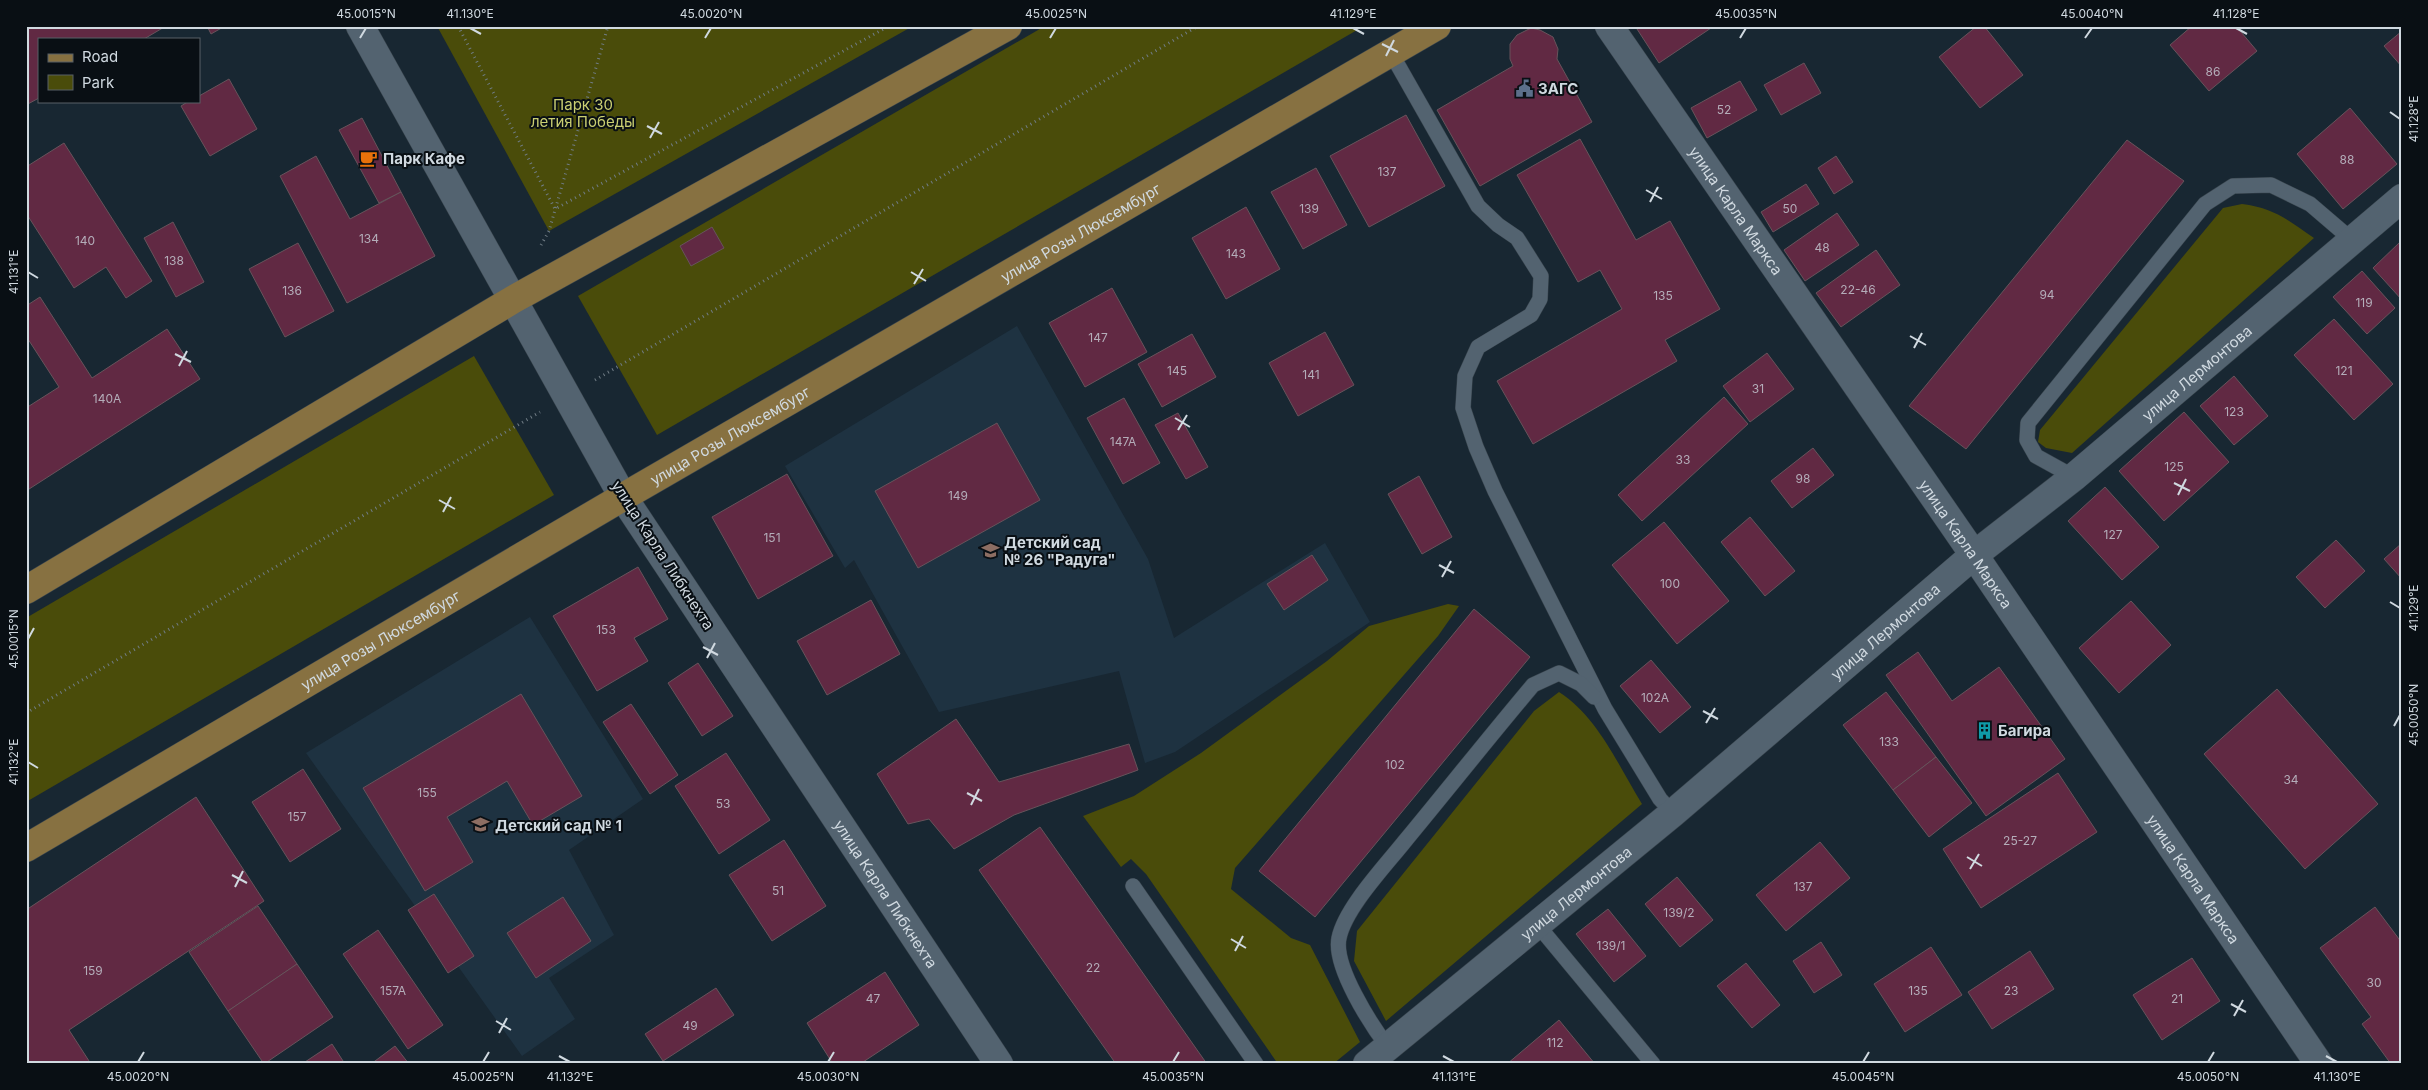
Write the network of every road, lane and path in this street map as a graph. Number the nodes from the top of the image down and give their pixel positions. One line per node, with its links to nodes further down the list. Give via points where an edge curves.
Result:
1 (360, 26): 14 (street, улица Карла Либкнехта)
2 (458, 26): 11 (path)
3 (608, 26): 11 (path)
4 (889, 26): 11 (path)
5 (1008, 26): 14 (main road)
6 (1198, 26): 15 (path)
7 (1436, 26): 9 (main road, улица Розы Люксембург)
8 (1609, 26): 18 (street, улица Карла Маркса)
9 (1391, 53): 17 (main road, улица Розы Люксембург); 20 (lane, via 1478,206 1516,238 1541,276 1540,299 1531,315 1478,347 1465,376 1463,408 1495,492)
10 (2402, 198): 12 (street, улица Лермонтова)
11 (555, 209): 13 (path)
12 (2352, 240): 16 (street, улица Лермонтова); 16 (lane, via 2310,204 2271,185 2233,186 2205,204 2028,423 2027,440 2036,456)
13 (540, 248)
14 (514, 299): 15 (street, улица Карла Либкнехта); 19 (main road)
15 (568, 396): 17 (street, улица Карла Либкнехта); 21 (path)
16 (2074, 477): 18 (street, улица Лермонтова)
17 (624, 497): 23 (main road, улица Розы Люксембург); 27 (street, улица Карла Либкнехта)
18 (1974, 556): 22 (street, улица Лермонтова); 30 (street, улица Карла Маркса)
19 (26, 590)
20 (1605, 709): 22 (lane, via 1660,799); 26 (lane, via 1581,684 1559,673 1533,685 1374,879 1346,920 1338,939 1343,972 1376,1032)
21 (26, 713)
22 (1673, 813): 25 (street, улица Лермонтова)
23 (26, 848)
24 (1133, 886): 28 (lane)
25 (1536, 923): 26 (street, улица Лермонтова); 29 (lane)
26 (1378, 1055)
27 (1000, 1064)
28 (1256, 1064)
29 (1653, 1064)
30 (2320, 1064)

